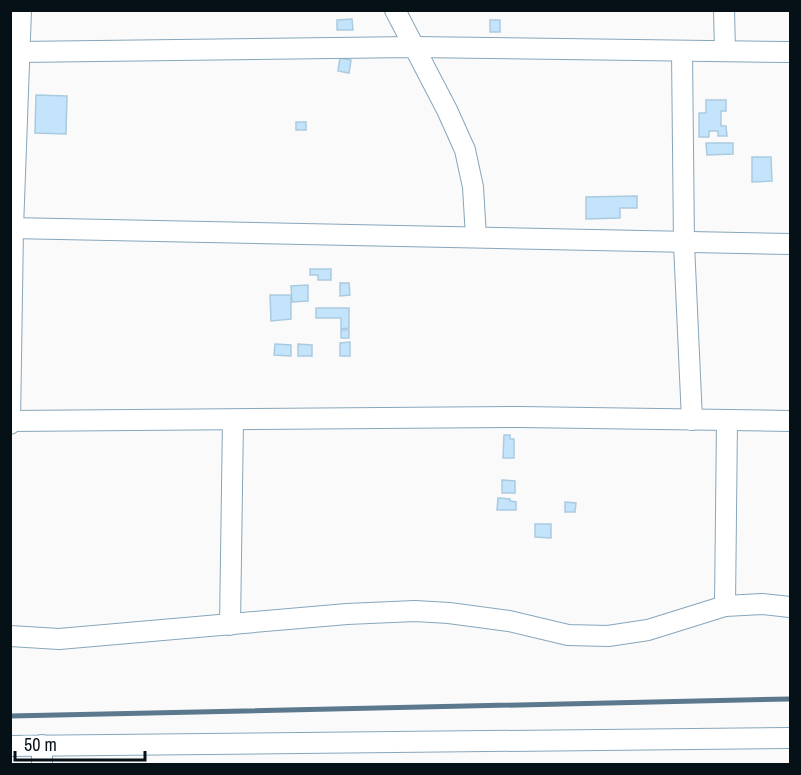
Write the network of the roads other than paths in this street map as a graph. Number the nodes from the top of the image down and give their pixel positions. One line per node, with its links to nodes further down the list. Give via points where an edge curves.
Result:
1 (21, 10): 6 (street)
2 (396, 10): 4 (street)
3 (724, 10): 5 (street)
4 (413, 47): 6 (street); 7 (street); 10 (street, via 465,150 473,187)
5 (725, 51): 7 (street); 8 (street)
6 (18, 52): 9 (street)
7 (682, 52): 11 (street)
8 (790, 52)
9 (12, 228): 10 (street); 17 (street)
10 (476, 237): 11 (street)
11 (684, 244): 12 (street); 14 (street)
12 (790, 244)
13 (233, 420): 14 (street); 17 (street); 20 (street)
14 (692, 420): 15 (street)
15 (727, 420): 16 (street); 18 (street)
16 (790, 421)
17 (11, 422)
18 (725, 606): 19 (street); 20 (street, via 648,630 608,636 568,635 499,619 415,611)
19 (790, 607)
20 (230, 625): 21 (street, via 59,639)
21 (10, 636)
22 (790, 738): 24 (street)
23 (10, 746): 24 (street)
24 (42, 755)

